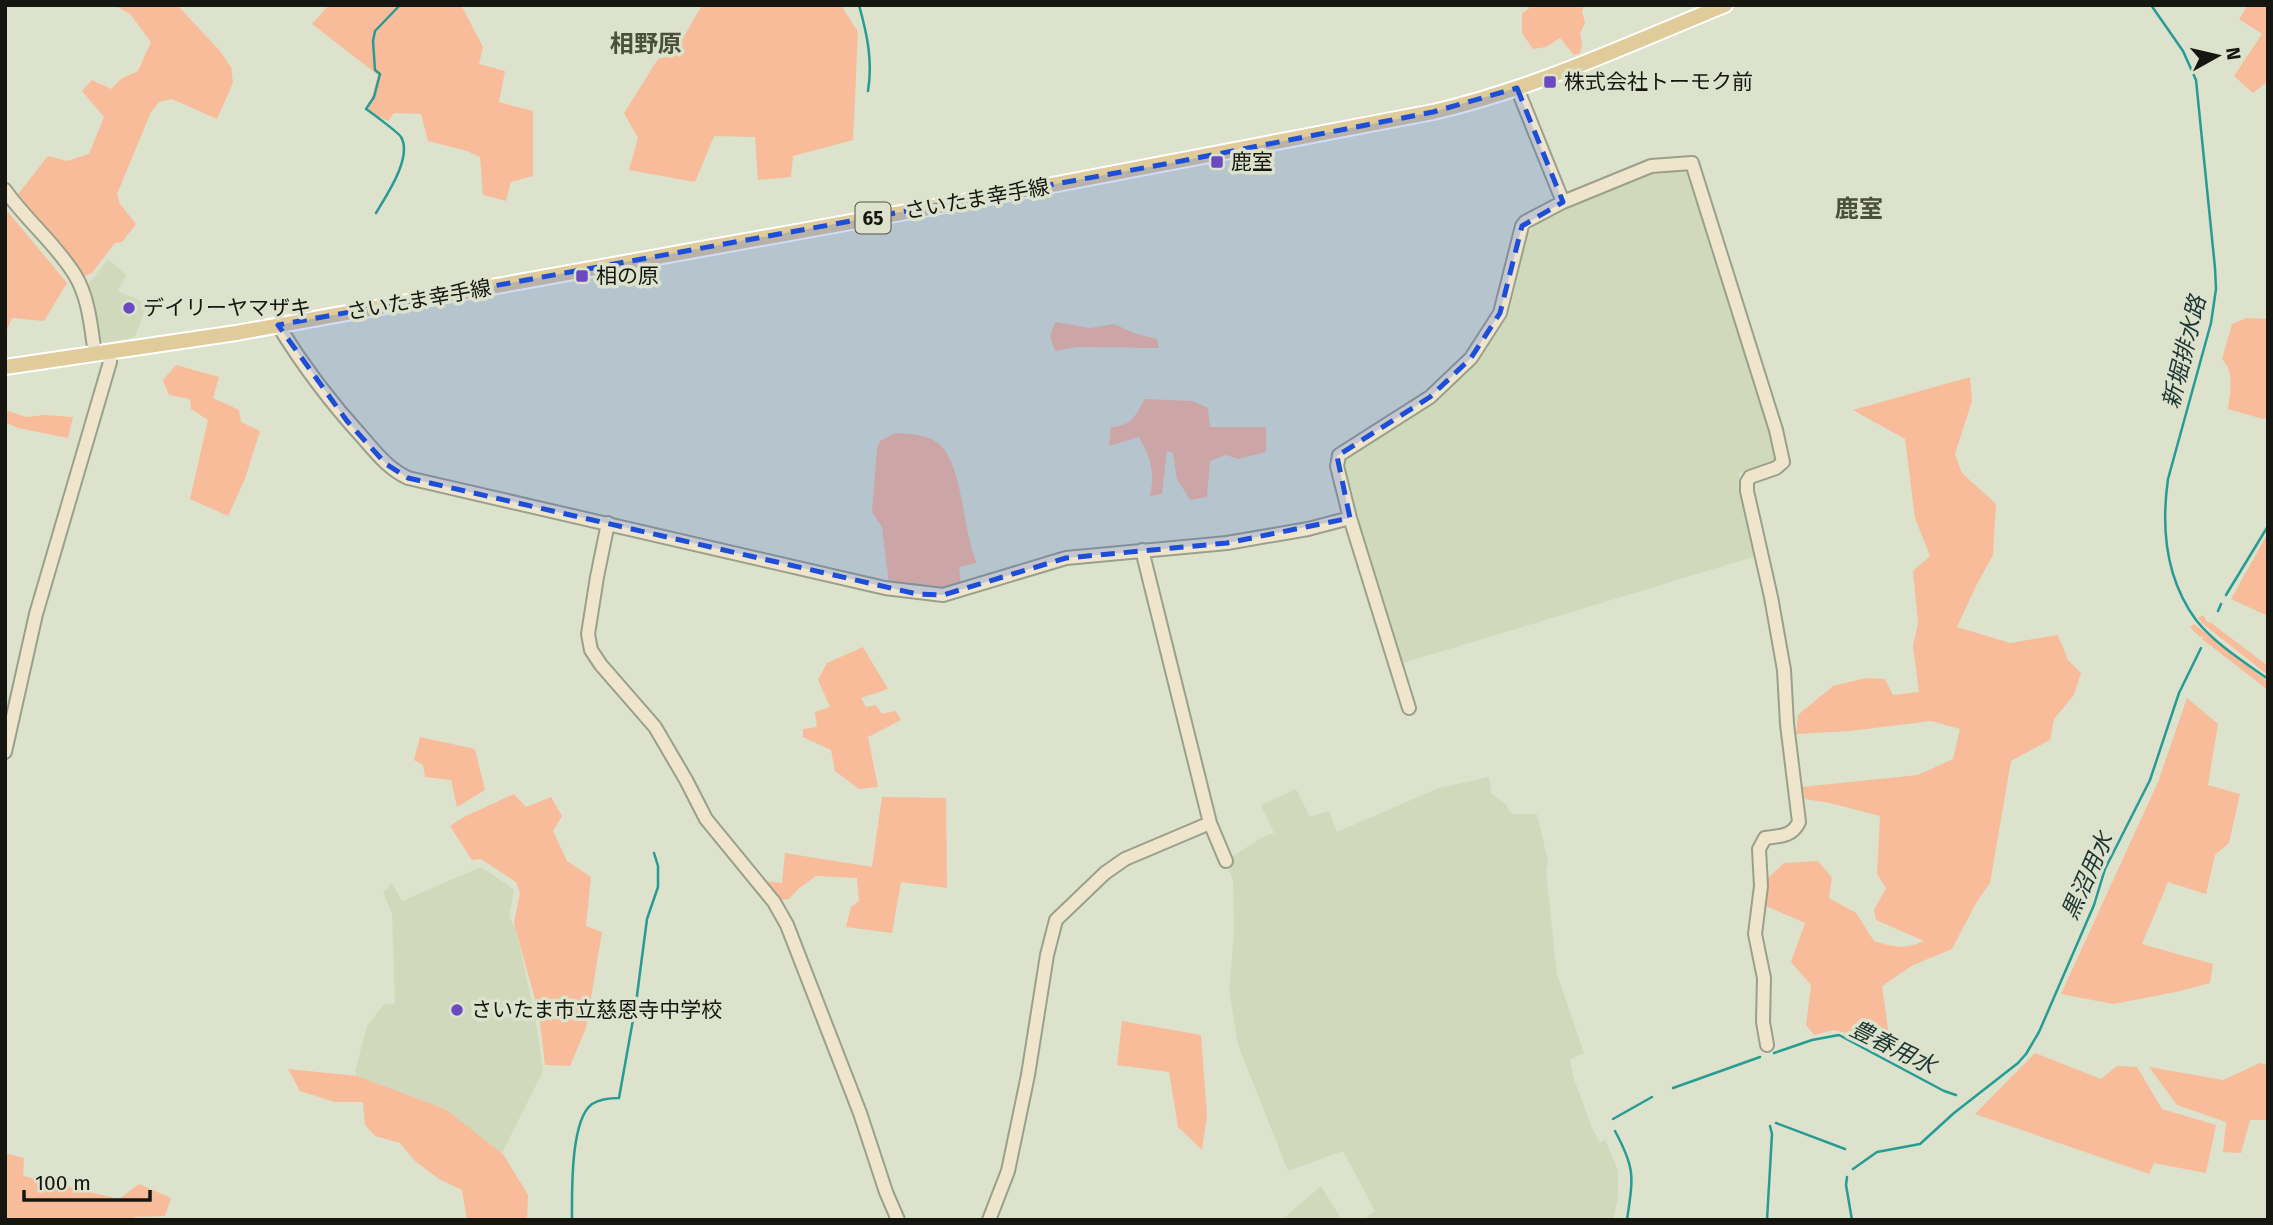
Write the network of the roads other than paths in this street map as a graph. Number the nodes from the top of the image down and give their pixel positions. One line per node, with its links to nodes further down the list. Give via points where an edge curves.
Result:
1 (1725, 5): 2 (main road, さいたま幸手線 / 65)
2 (1517, 88): 4 (street); 5 (main road, さいたま幸手線 / 65, via 1443,110 1171,163)
3 (5, 190): 6 (street, via 75,275)
4 (1563, 202): 8 (street, via 1522,226 1500,313 1471,358 1430,397 1339,455 1337,466); 15 (street, via 1651,166 1692,163 1783,458 1781,466 1747,482 1784,670 1799,822 1789,835 1765,838 1759,849 1761,886 1755,934 1764,978)
5 (278, 325): 6 (main road, さいたま幸手線 / 65); 9 (street, via 347,421 396,472 419,482)
6 (103, 353): 7 (main road, さいたま幸手線 / 65); 12 (street, via 110,362 36,614)
7 (5, 367)
8 (1350, 518): 10 (street, via 1227,543); 11 (street)
9 (608, 523): 10 (street, via 933,596 1066,558); 16 (street, via 588,634 591,650 655,727 706,819 774,902 787,925)
10 (1142, 550): 13 (street)
11 (1409, 708)
12 (5, 752)
13 (1210, 823): 14 (street); 17 (street, via 1125,859 1056,920 1009,1171)
14 (1226, 861)
15 (1767, 1045)
16 (898, 1220)
17 (989, 1220)

